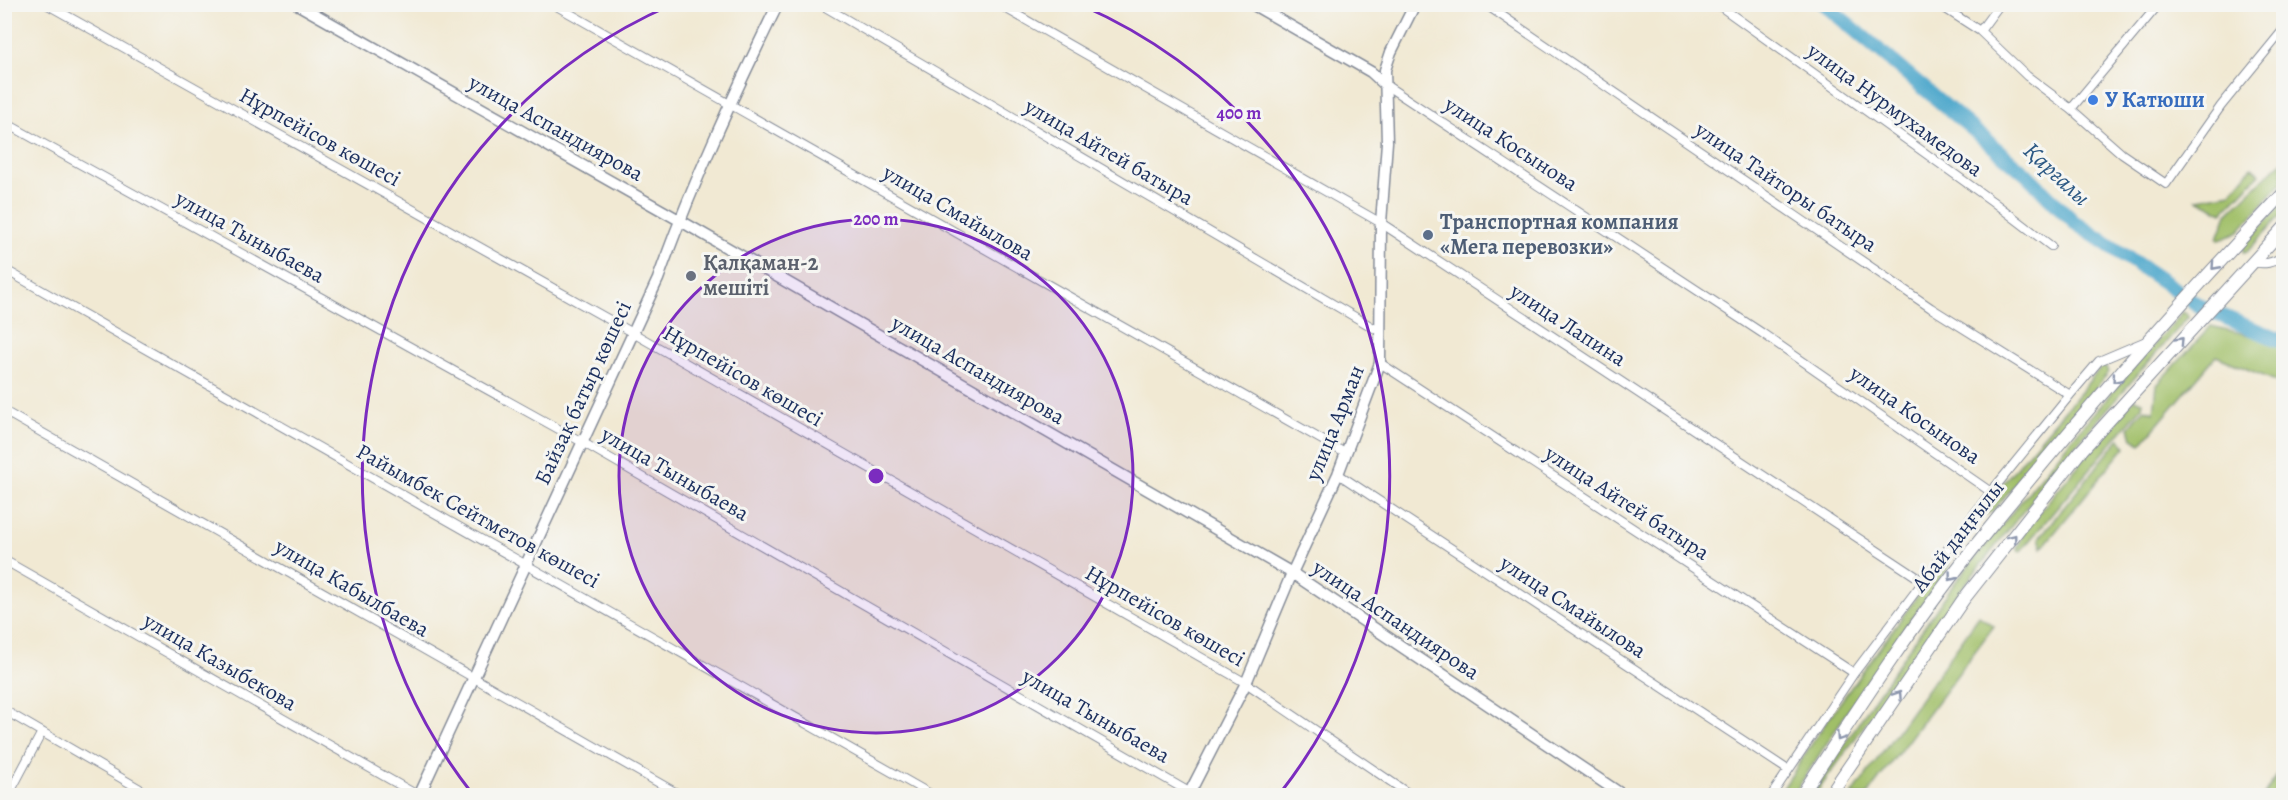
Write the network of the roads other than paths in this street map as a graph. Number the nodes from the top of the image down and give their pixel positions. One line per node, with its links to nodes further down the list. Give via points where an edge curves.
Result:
1 (46, 4): 30 (street, Нұрпейісов көшесі)
2 (297, 4): 21 (street, улица Аспандиярова)
3 (553, 4): 17 (street, улица Смайылова)
4 (778, 4): 17 (street, Байзақ батыр көшесі)
5 (820, 4): 29 (street, улица Айтей батыра)
6 (998, 4): 22 (street, улица Лапина)
7 (1251, 4): 16 (street, улица Косынова, via 1371,72)
8 (1415, 4): 16 (street, улица Арман, via 1384,70)
9 (1485, 4): 33 (street, улица Тайторы батыра, via 1932,308)
10 (1718, 4): 25 (street, улица Нурмухамедова)
11 (1938, 4): 15 (street)
12 (2000, 4): 15 (street)
13 (2159, 4): 18 (street)
14 (2283, 28): 18 (street, via 2166,184 2122,154)
15 (1980, 31): 18 (street, via 2027,76)
16 (1384, 84): 22 (street, улица Арман, via 1387,142); 38 (street, улица Косынова, via 1762,333)
17 (729, 103): 21 (street, Байзақ батыр көшесі); 36 (street, улица Смайылова)
18 (2071, 109)
19 (4, 122): 35 (street, улица Тыныбаева)
20 (2283, 193): 24 (main road)
21 (679, 220): 30 (street, Байзақ батыр көшесі); 41 (street, улица Аспандиярова)
22 (1381, 223): 29 (street, улица Арман); 42 (street, улица Лапина)
23 (2283, 228): 27 (main road, Абай даңғылы)
24 (2236, 244): 27 (main road, via 2241,255); 31 (main road, Абай даңғылы, one-way to 31)
25 (2050, 246)
26 (2283, 256): 27 (street, via 2263,265)
27 (2252, 262): 59 (main road, Абай даңғылы, one-way to 27, via 1963,600 2080,452)
28 (4, 269): 40 (street, Райымбек Сейтметов көшесі)
29 (1379, 331): 32 (street, улица Арман)
30 (633, 333): 35 (street, Байзақ батыр көшесі); 45 (street, Нұрпейісов көшесі)
31 (2149, 340): 33 (street, via 2099,361); 58 (main road, Абай даңғылы, one-way to 58, via 1983,535)
32 (1380, 363): 36 (street, улица Арман); 43 (street, улица Айтей батыра)
33 (2070, 394): 38 (street)
34 (4, 411): 44 (street, улица Кабылбаева)
35 (582, 442): 40 (street, Байзақ батыр көшесі); 49 (street, улица Тыныбаева)
36 (1345, 453): 37 (street, улица Арман)
37 (1338, 474): 41 (street, улица Арман); 48 (street, улица Смайылова)
38 (1991, 492): 42 (street)
39 (4, 560): 52 (street, улица Казыбекова)
40 (525, 563): 44 (street, Байзақ батыр көшесі); 54 (street, Райымбек Сейтметов көшесі)
41 (1292, 573): 45 (street, улица Арман); 56 (street, улица Аспандиярова)
42 (1923, 581): 43 (street)
43 (1854, 673): 48 (street)
44 (474, 677): 52 (street, Байзақ батыр көшесі); 53 (street, улица Кабылбаева)
45 (1246, 683): 49 (street, улица Арман); 55 (street, Нұрпейісов көшесі)
46 (4, 710): 47 (street)
47 (42, 732): 50 (street); 51 (street)
48 (1788, 770): 57 (street)
49 (1191, 794)
50 (8, 795)
51 (152, 795)
52 (419, 795)
53 (682, 795)
54 (934, 795)
55 (1412, 795)
56 (1624, 795)
57 (1771, 795)
58 (1801, 795)
59 (1829, 795)

